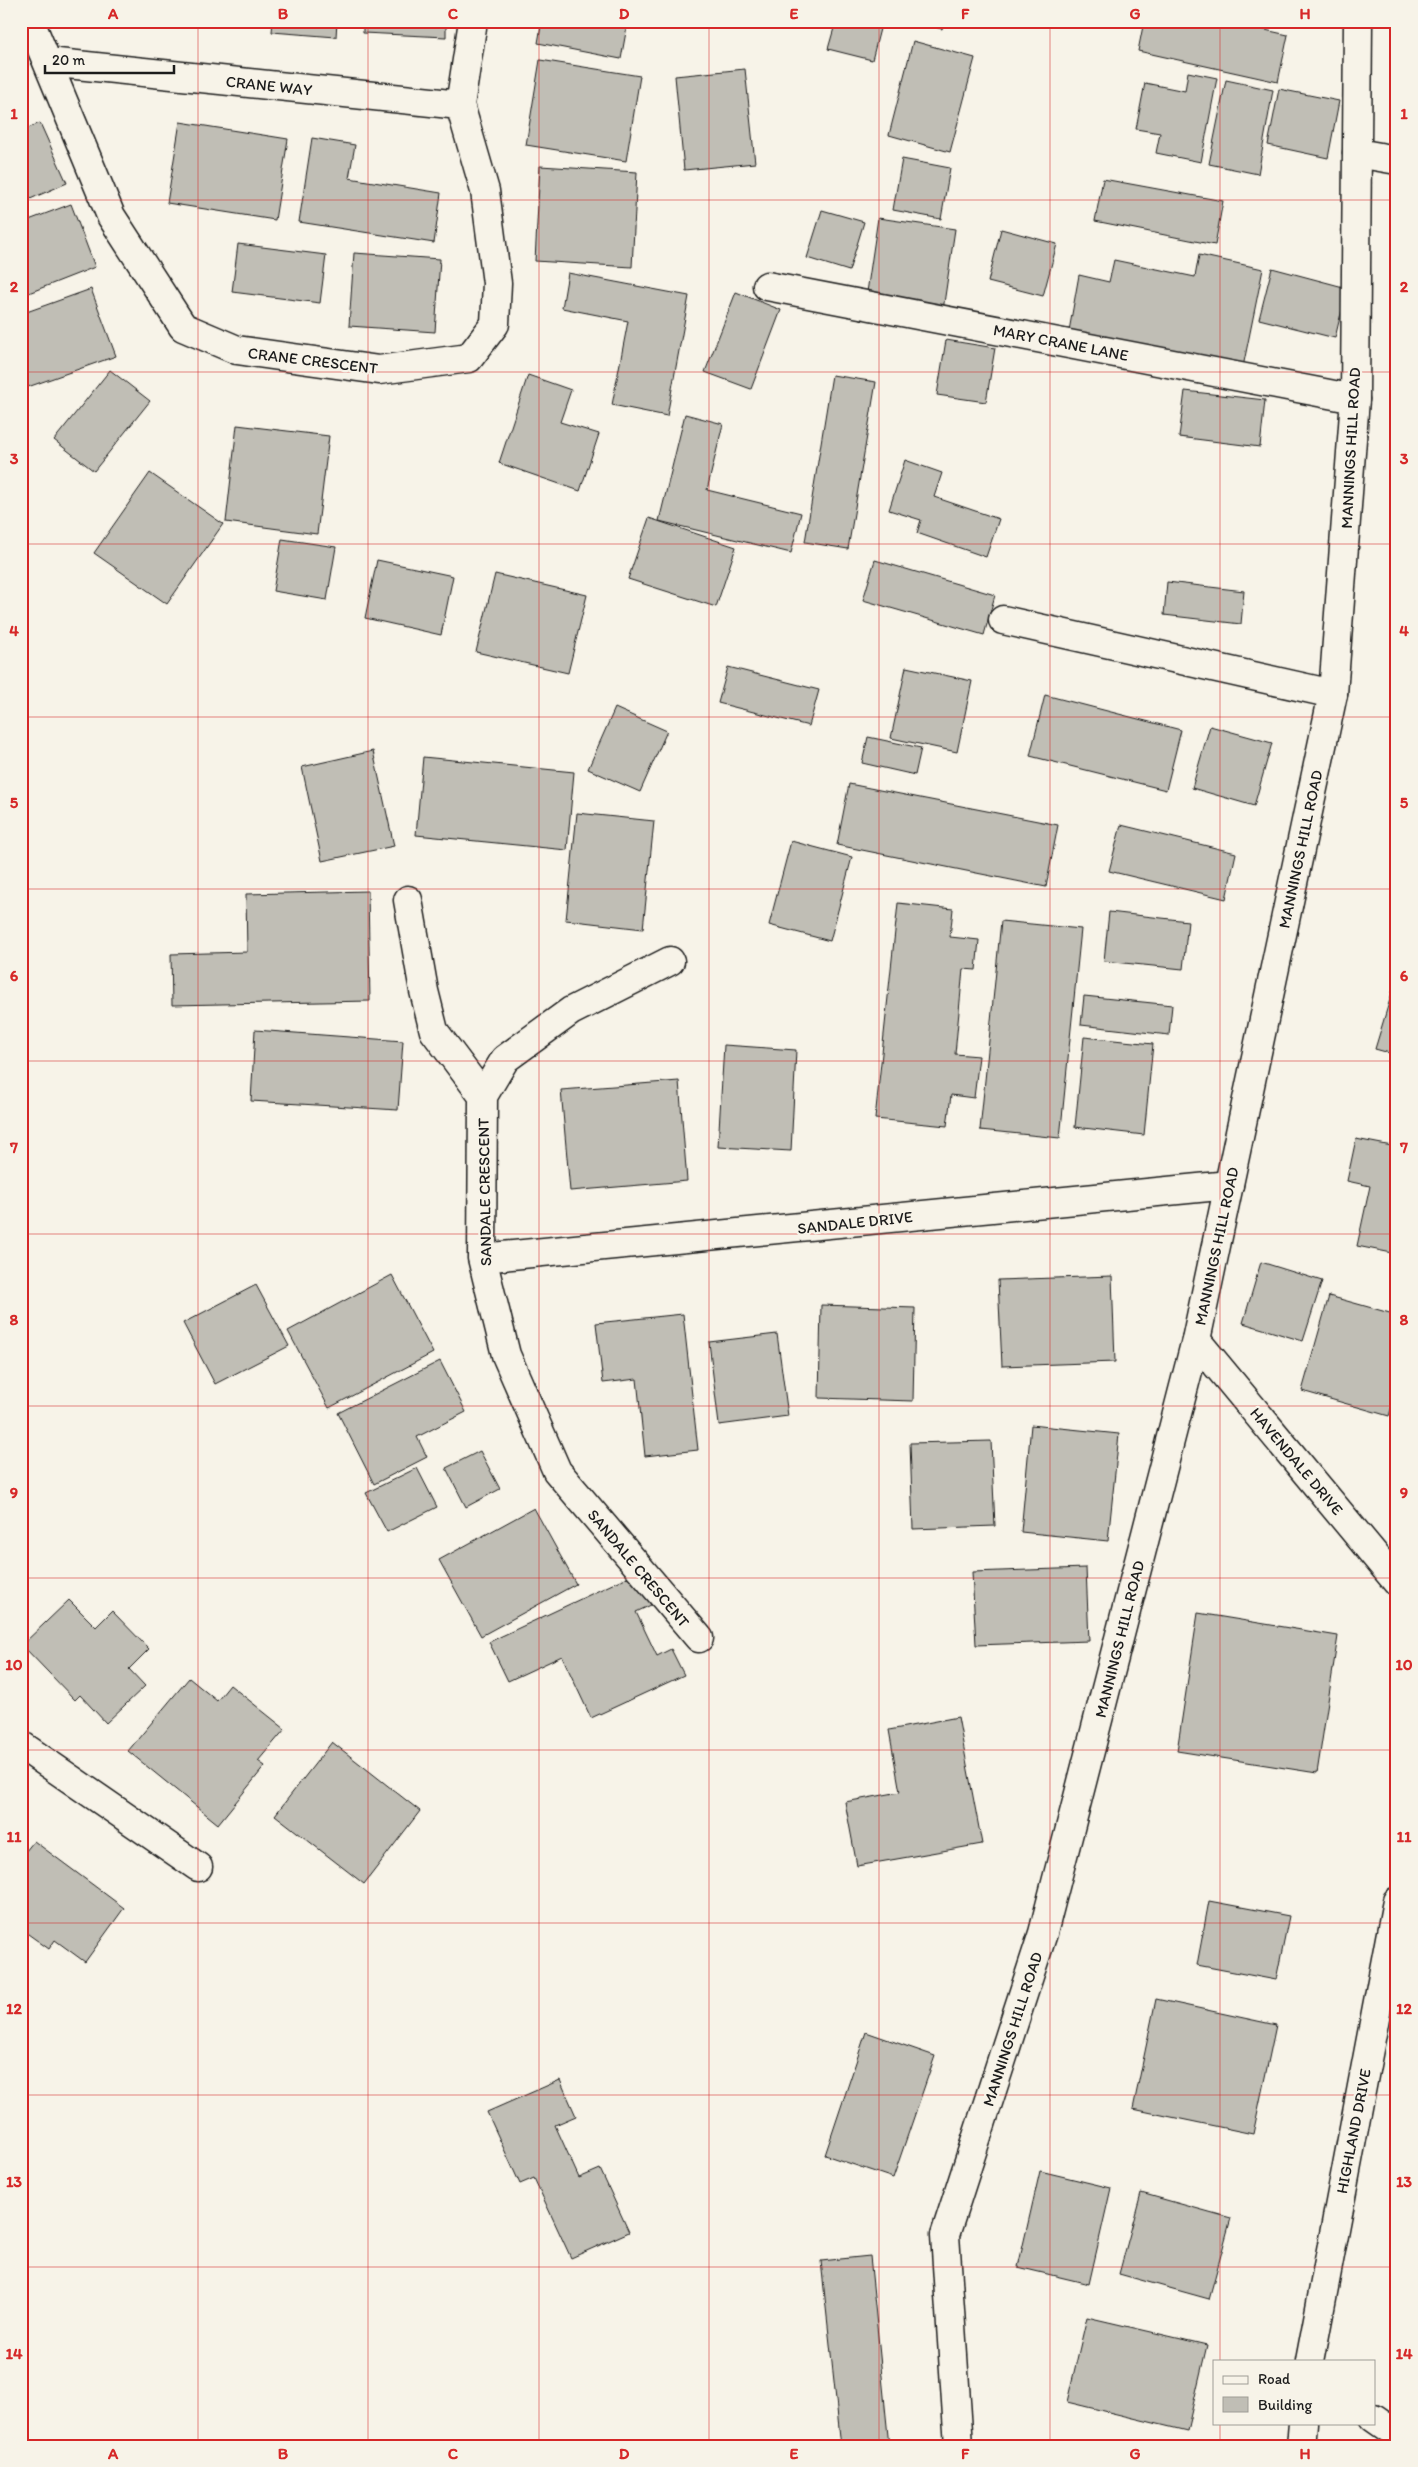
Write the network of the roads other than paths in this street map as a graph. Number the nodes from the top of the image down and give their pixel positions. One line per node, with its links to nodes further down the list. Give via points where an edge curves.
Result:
1 (30, 21): 4 (street, CRANE CRESCENT)
2 (473, 21): 5 (street, CRANE CRESCENT)
3 (1358, 21): 6 (street, MANNINGS HILL ROAD)
4 (48, 62): 5 (street, CRANE WAY); 5 (street, CRANE CRESCENT, via 111,216 183,327 237,350 379,370 469,358 495,324 497,283 485,192)
5 (460, 105)
6 (1357, 154): 7 (street); 9 (street, MANNINGS HILL ROAD)
7 (1397, 160)
8 (767, 286): 9 (street, MARY CRANE LANE)
9 (1355, 398): 11 (street, MANNINGS HILL ROAD)
10 (1003, 620): 11 (street)
11 (1333, 694): 15 (street, MANNINGS HILL ROAD)
12 (408, 900): 14 (street, via 434,1031)
13 (670, 961): 14 (street, SANDALE CRESCENT, via 563,1016 505,1059)
14 (483, 1096): 16 (street, SANDALE CRESCENT)
15 (1229, 1186): 16 (street, SANDALE DRIVE); 17 (street, MANNINGS HILL ROAD)
16 (482, 1258): 19 (street, SANDALE CRESCENT, via 506,1354 557,1471)
17 (1196, 1340): 18 (street, HAVENDALE DRIVE); 27 (street, MANNINGS HILL ROAD, via 1044,1933 945,2235)
18 (1397, 1582)
19 (699, 1638)
20 (21, 1745): 21 (street)
21 (198, 1867)
22 (1397, 1901): 23 (street, HIGHLAND DRIVE)
23 (1310, 2360)
24 (1376, 2419): 26 (street)
25 (1303, 2424): 28 (street)
26 (1397, 2434)
27 (959, 2446)
28 (1301, 2446)

